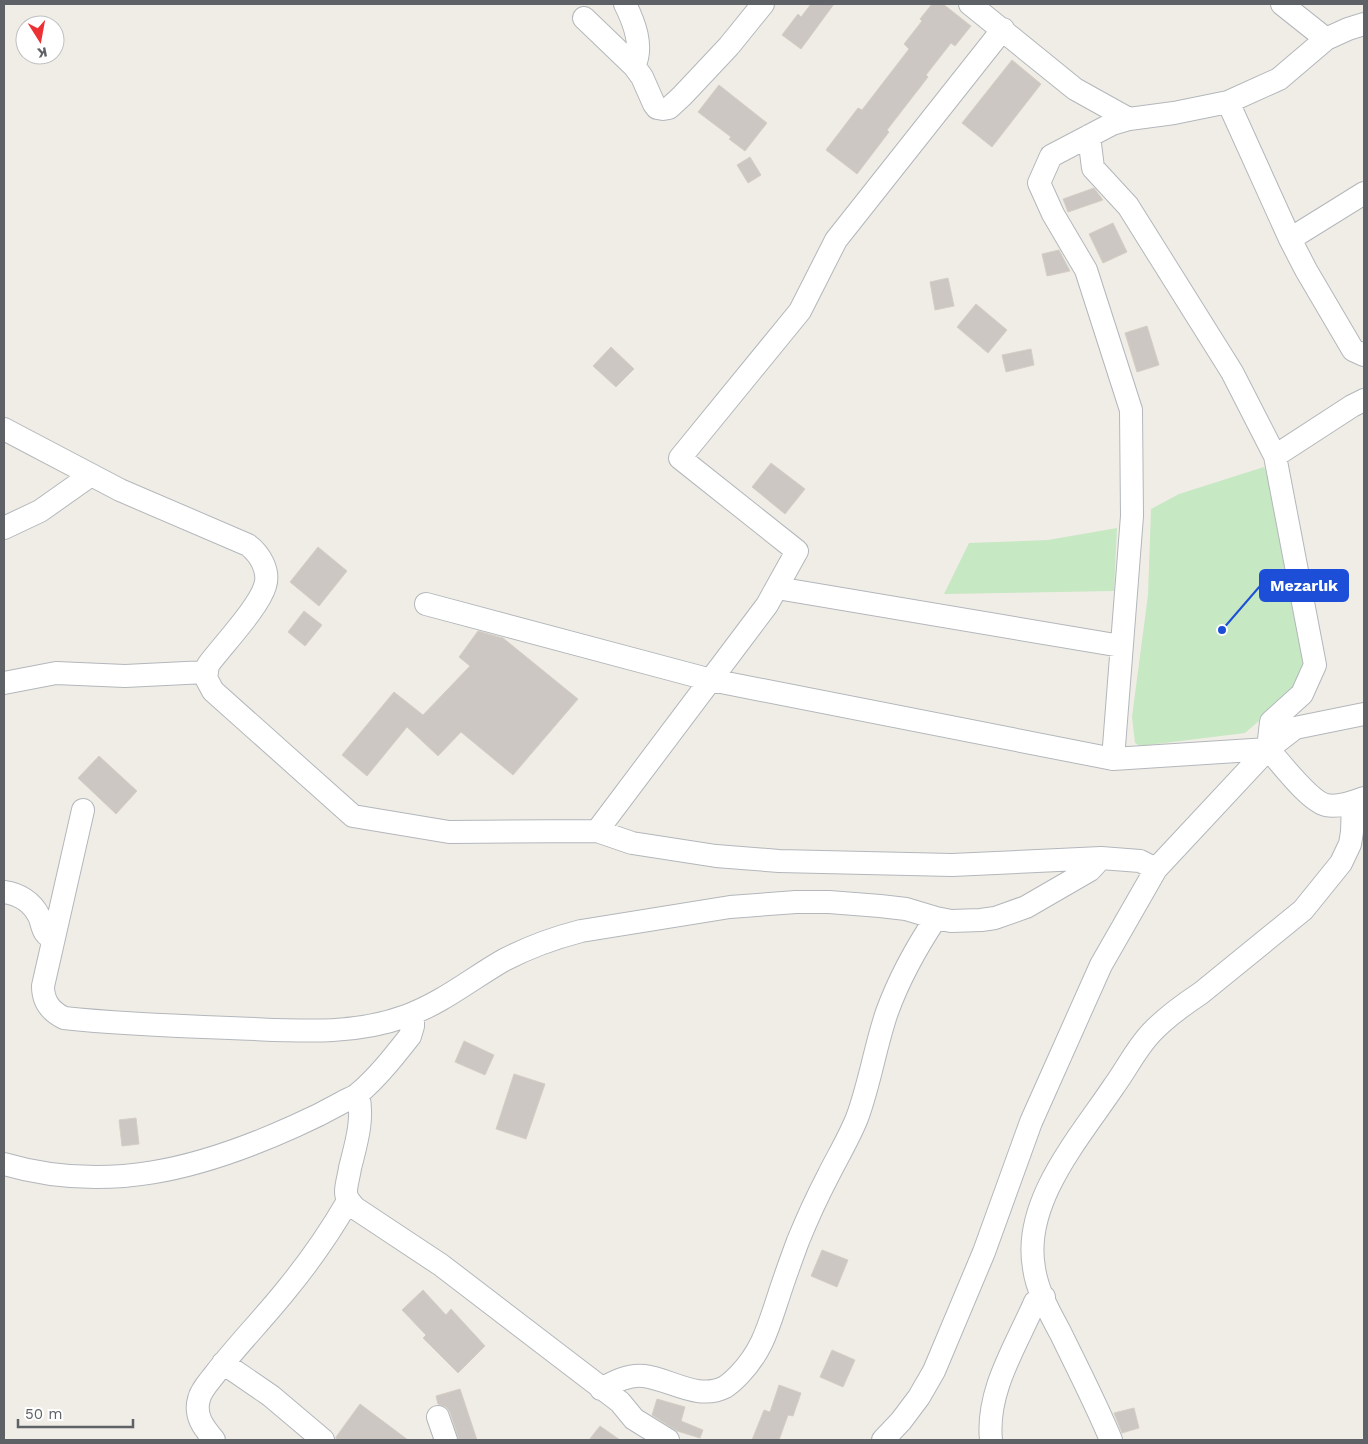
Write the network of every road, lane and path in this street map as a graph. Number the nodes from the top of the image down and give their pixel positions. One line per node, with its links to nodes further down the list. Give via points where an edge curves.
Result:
1 (625, 4): 9 (street, via 638,39 638,57)
2 (763, 4): 9 (street, via 729,46 669,108 658,108 654,104)
3 (1282, 4): 8 (street)
4 (977, 6): 7 (street)
5 (584, 18): 9 (street)
6 (1364, 24): 8 (street)
7 (1003, 29): 11 (street, via 1075,88); 21 (street, via 836,240 800,311 680,458 797,551)
8 (1326, 39): 10 (street, via 1279,79)
9 (634, 66)
10 (1228, 102): 11 (street, via 1174,114); 14 (street)
11 (1129, 119): 12 (street)
12 (1088, 136): 18 (street, via 1093,168 1128,206 1232,372); 23 (street, via 1051,156 1039,183 1086,270 1131,410 1132,516)
13 (1364, 193): 14 (street)
14 (1290, 239): 15 (street, via 1354,350)
15 (1364, 355)
16 (1364, 400): 18 (street)
17 (4, 429): 19 (street)
18 (1274, 456): 28 (street, via 1315,665 1302,694 1270,722)
19 (91, 475): 20 (street, via 40,511); 24 (street, via 256,551 265,571 266,584 260,599 208,665)
20 (4, 528)
21 (777, 588): 23 (street); 25 (street)
22 (426, 604): 25 (street)
23 (1121, 646): 29 (street)
24 (206, 672): 26 (street, via 124,676 56,673); 32 (street, via 213,691 352,816 449,832)
25 (711, 680): 29 (street); 32 (street)
26 (4, 683)
27 (1364, 714): 28 (street, via 1295,728)
28 (1268, 749): 29 (street); 30 (street, via 1318,802 1337,806); 34 (street)
29 (1113, 759)
30 (1358, 800): 42 (street, via 1350,844 1341,863 1303,910 1151,1033 1066,1154 1037,1214 1033,1230 1034,1269)
31 (84, 810): 37 (street)
32 (597, 831): 33 (street, via 632,843 716,856 779,861 952,865)
33 (1101, 858): 34 (street, via 1140,861); 36 (street, via 1090,870 1011,913 981,920)
34 (1156, 868): 50 (street, via 1101,966 1031,1122 984,1252 934,1371 901,1422)
35 (4, 892): 37 (street, via 30,904 40,918 44,933)
36 (936, 918): 38 (street, via 906,909 880,906 796,902 730,907 603,926 560,936 521,952); 44 (street, via 897,986 856,1120 812,1208 785,1276 770,1326 756,1354 737,1377 716,1390 698,1391 644,1376 622,1379)
37 (53, 938): 38 (street, via 43,993 48,1006 64,1018 119,1024 318,1032 364,1028)
38 (413, 1014): 39 (street, via 410,1036)
39 (358, 1094): 40 (street, via 268,1138 165,1171 122,1177 69,1176); 41 (street, via 361,1117 345,1193)
40 (4, 1164)
41 (348, 1201): 43 (street, via 293,1282); 44 (street, via 448,1270)
42 (1044, 1297): 51 (street, via 1035,1302 999,1383 991,1416); 52 (street)
43 (223, 1363): 46 (street, via 202,1392 198,1404 199,1419); 47 (street, via 271,1396)
44 (601, 1389): 49 (street, via 620,1402 634,1419)
45 (438, 1418): 48 (street)
46 (214, 1440)
47 (323, 1440)
48 (446, 1440)
49 (668, 1440)
50 (883, 1440)
51 (992, 1440)
52 (1111, 1440)

